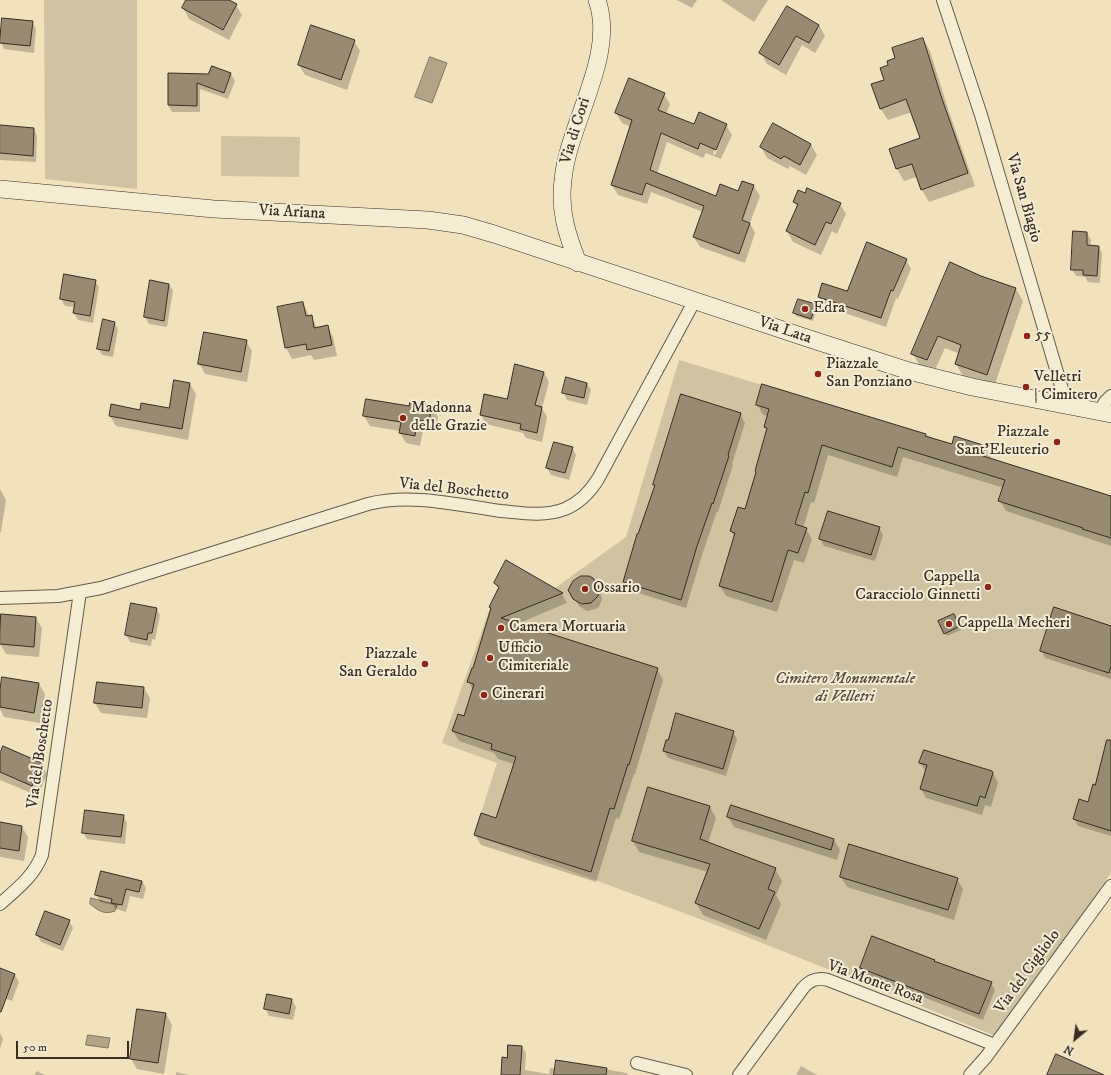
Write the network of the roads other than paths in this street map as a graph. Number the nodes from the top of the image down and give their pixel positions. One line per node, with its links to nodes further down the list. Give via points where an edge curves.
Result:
1 (597, 0): 4 (main road, Via di Cori, via 602,34 600,52 569,148 562,186 564,219)
2 (943, 0): 7 (street, Via San Biagio, via 985,126)
3 (0, 189): 4 (main road, Via Ariana, via 193,207 439,221 484,231)
4 (578, 262): 5 (main road, Via Lata)
5 (695, 300): 7 (main road, Via Lata, via 909,371); 9 (street, Via del Boschetto, via 598,479 581,500 564,509 527,514 410,499 381,501)
6 (1111, 396): 8 (street, via 1105,402)
7 (1067, 406): 8 (main road, Via Lata)
8 (1105, 413)
9 (80, 592): 10 (street, Via del Boschetto); 12 (street, Via del Boschetto, via 42,855 31,876)
10 (0, 598)
11 (1111, 886): 13 (street, Via del Cigliolo)
12 (0, 904)
13 (995, 1045): 16 (street, Via Monte Rosa, via 828,980 815,979 803,988); 17 (street, Via del Cigliolo)
14 (637, 1064): 15 (street)
15 (686, 1075)
16 (739, 1075)
17 (970, 1075)

